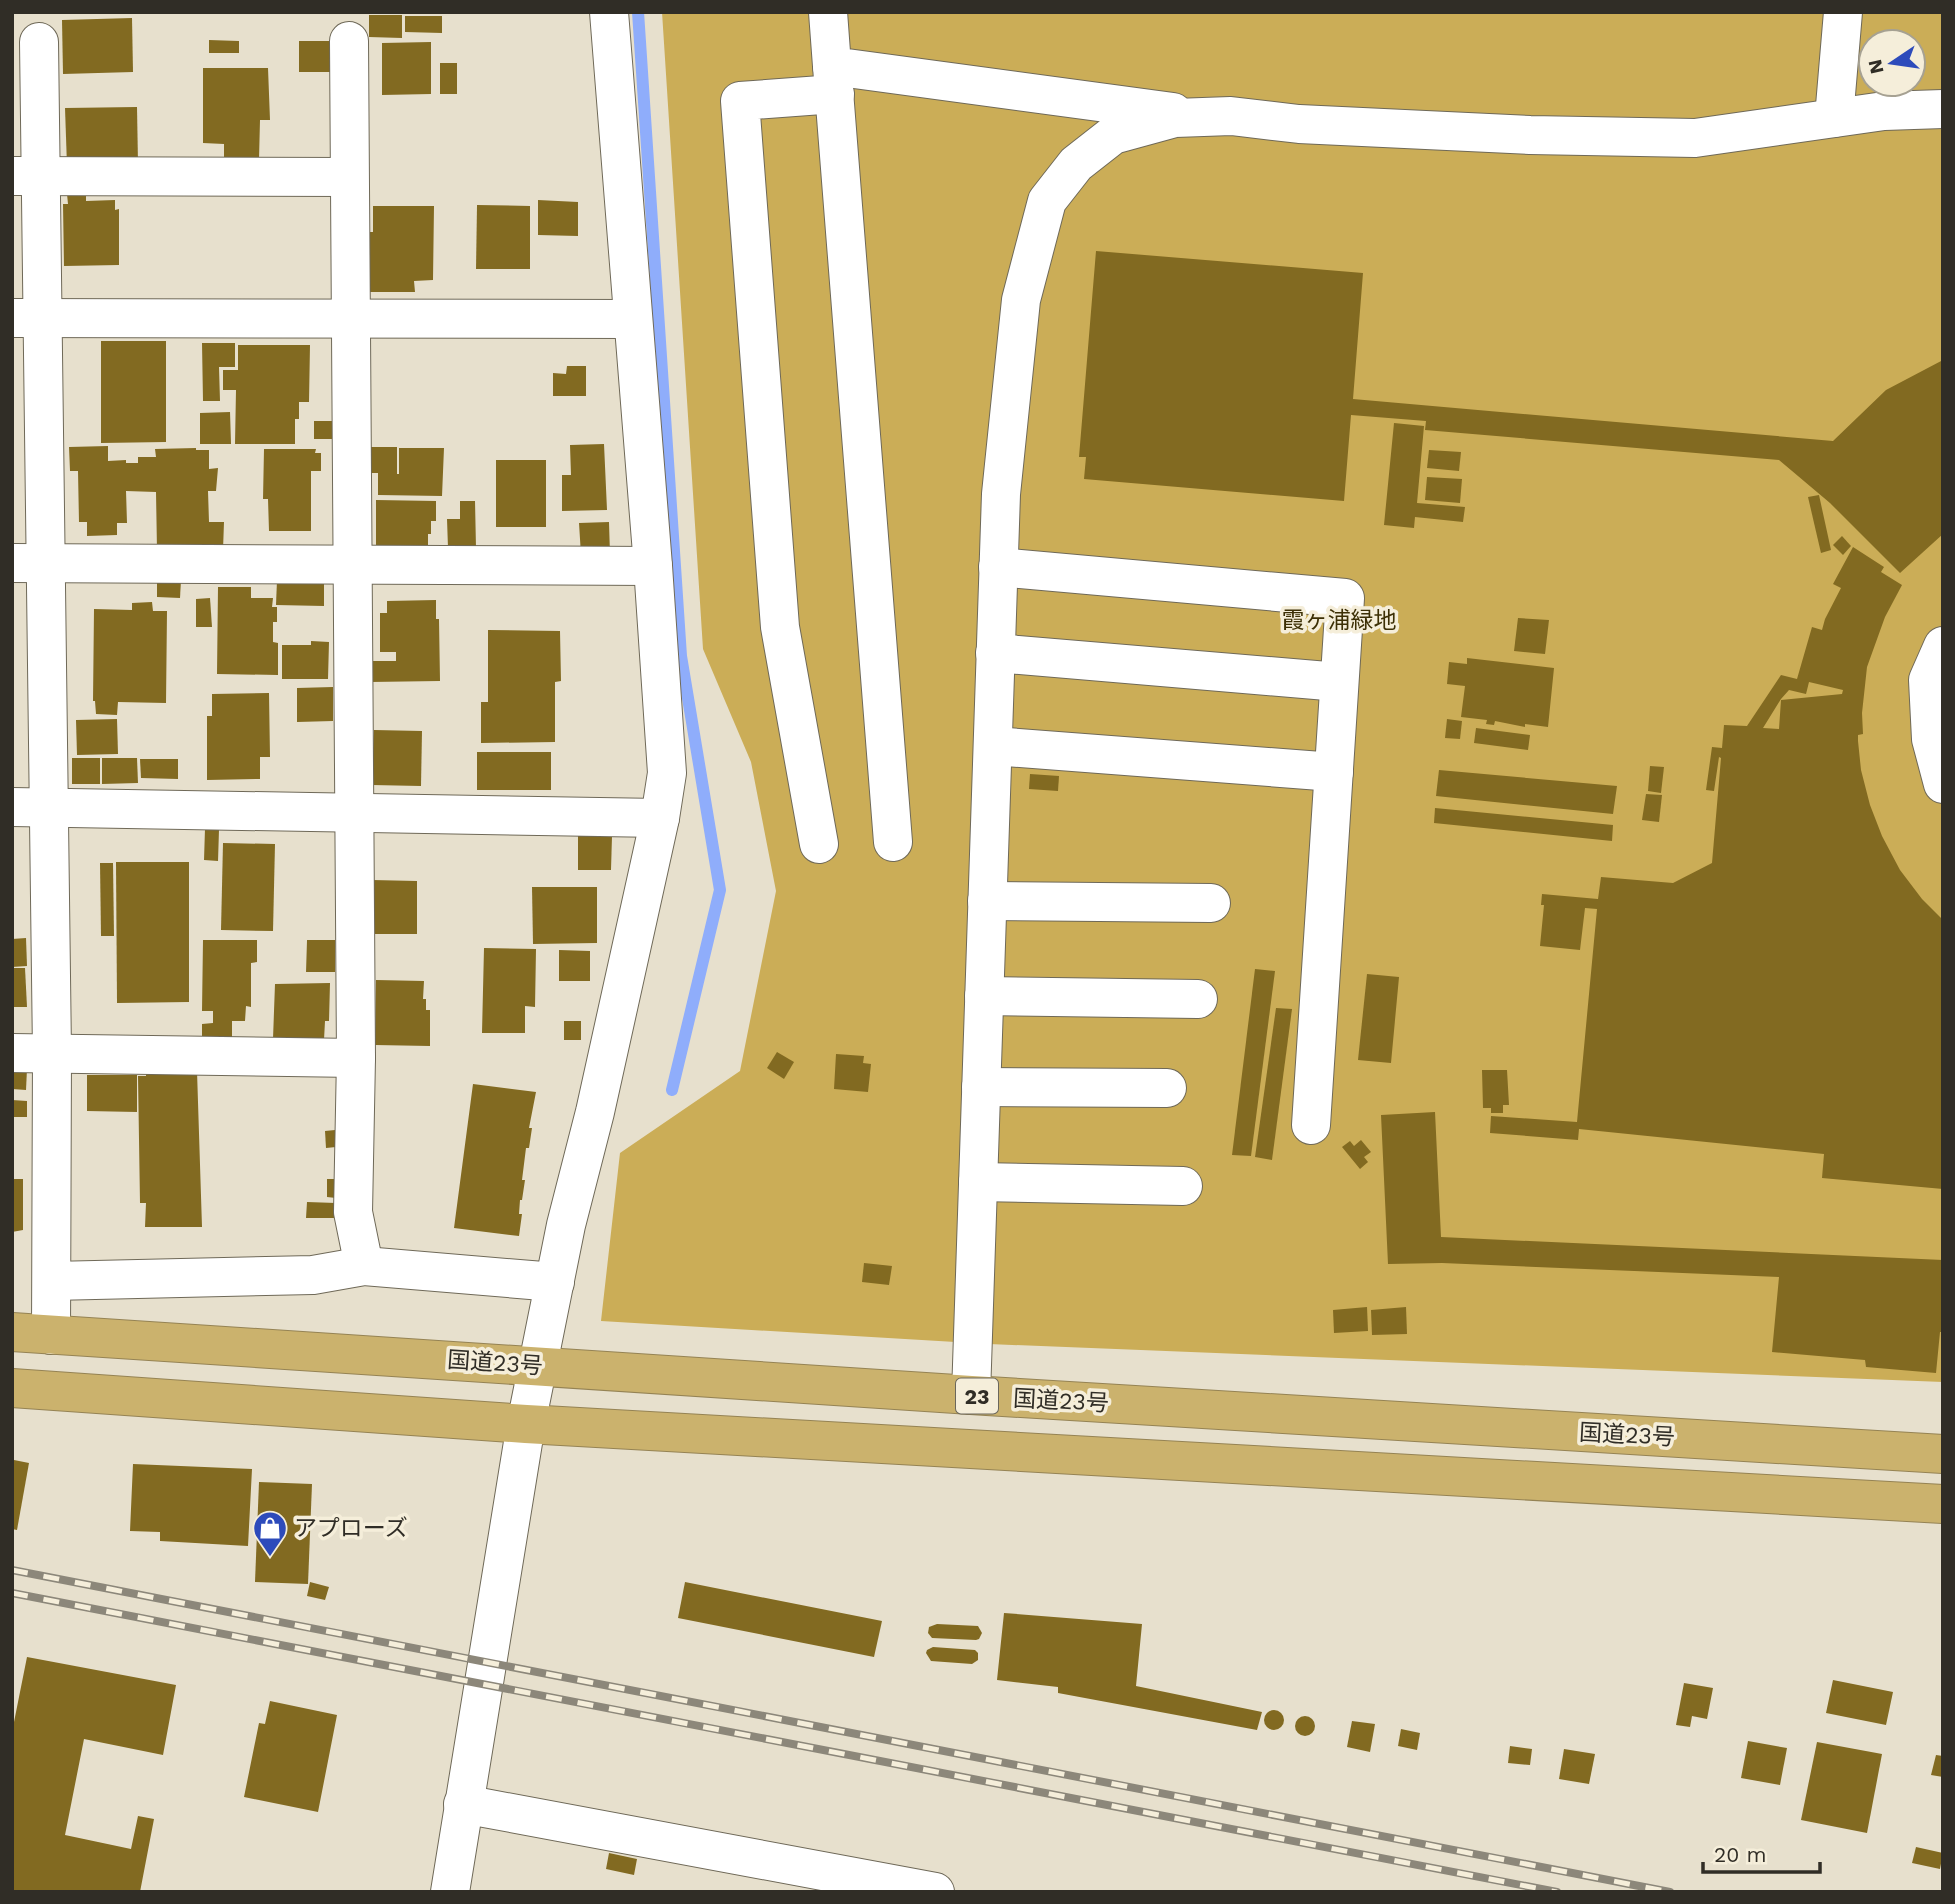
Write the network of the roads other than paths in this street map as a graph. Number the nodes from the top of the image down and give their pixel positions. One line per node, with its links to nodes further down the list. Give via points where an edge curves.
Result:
1 (610, 12): 14 (street)
2 (828, 12): 6 (street)
3 (1843, 12): 9 (street)
4 (349, 41): 11 (street)
5 (39, 42): 10 (street)
6 (833, 80): 8 (street); 29 (street); 30 (street, via 740,101 780,628)
7 (1943, 109): 9 (street)
8 (1206, 117): 9 (street, via 1530,135 1695,138); 18 (street, via 1175,118 1113,135 1076,164 1047,201 1021,300)
9 (1834, 118)
10 (27, 176): 11 (street); 12 (street)
11 (349, 177): 13 (street)
12 (28, 318): 13 (street); 15 (street)
13 (350, 318): 14 (street); 16 (street)
14 (633, 319): 17 (street)
15 (30, 563): 16 (street); 26 (street)
16 (351, 564): 17 (street); 27 (street)
17 (653, 566): 28 (street, via 667,774)
18 (998, 567): 20 (street); 21 (street, via 1345,598)
19 (1943, 646): 24 (street, via 1928,680 1931,739)
20 (995, 653): 21 (street); 22 (street)
21 (1339, 682): 23 (street)
22 (993, 746): 23 (street); 31 (street)
23 (1334, 772): 40 (street)
24 (1943, 784)
25 (12, 807): 26 (street)
26 (50, 807): 27 (street); 36 (street)
27 (354, 813): 28 (street); 37 (street)
28 (660, 818): 45 (street)
29 (893, 842)
30 (819, 844)
31 (987, 901): 32 (street); 33 (street)
32 (1210, 903)
33 (984, 996): 34 (street); 38 (street)
34 (1198, 999)
35 (12, 1053): 36 (street)
36 (52, 1053): 37 (street); 44 (street)
37 (356, 1058): 43 (street, via 353,1212)
38 (981, 1087): 39 (street); 41 (street)
39 (1167, 1088)
40 (1311, 1125)
41 (978, 1182): 42 (street); 50 (street)
42 (1183, 1186)
43 (364, 1266): 44 (street, via 313,1275); 45 (street)
44 (52, 1281): 47 (street)
45 (555, 1282): 48 (street)
46 (12, 1332): 47 (highway, 国道23号 / 23)
47 (51, 1335): 48 (highway, 国道23号 / 23)
48 (538, 1366): 50 (highway, 国道23号 / 23); 51 (street)
49 (12, 1388): 51 (highway, 23)
50 (971, 1395): 52 (highway, 国道23号 / 23)
51 (526, 1424): 53 (highway, 23); 54 (street)
52 (1943, 1454)
53 (1943, 1504)
54 (463, 1804): 55 (street); 56 (street)
55 (450, 1892)
56 (934, 1892)

